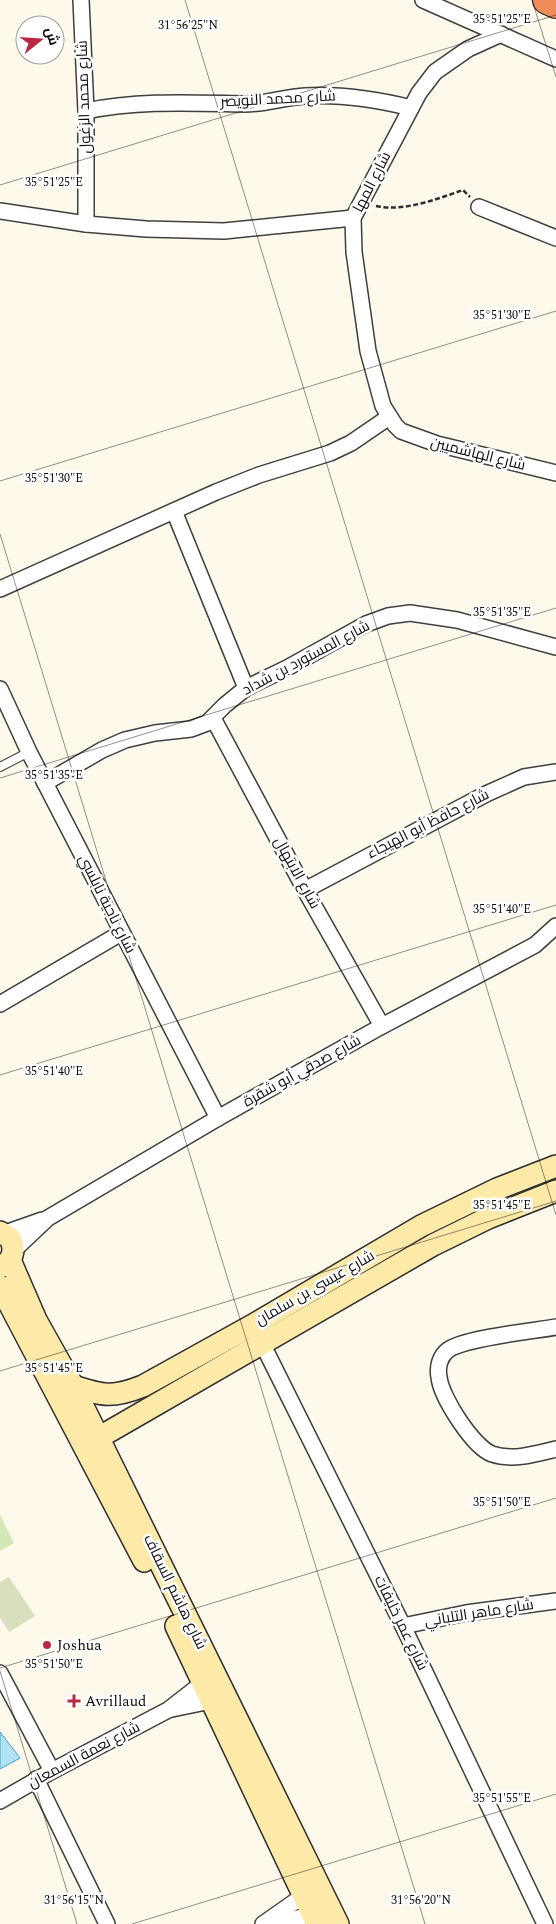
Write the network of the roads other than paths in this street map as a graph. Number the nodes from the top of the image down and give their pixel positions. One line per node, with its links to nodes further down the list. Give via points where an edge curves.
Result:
1 (81, 0): 8 (street, شارع محمد الزغول)
2 (423, 0): 5 (street)
3 (547, 0): 4 (highway)
4 (556, 4)
5 (501, 34): 6 (street); 7 (street, شارع المها, via 468,49 436,72)
6 (556, 59)
7 (411, 108): 8 (street, شارع محمد النويصر, via 365,98 304,96 257,103 147,102); 11 (street, شارع المها)
8 (86, 111): 12 (street, شارع محمد الزغول)
9 (479, 207): 13 (street)
10 (0, 211): 12 (street)
11 (353, 218): 12 (street, via 224,230); 14 (street, شارع المها, via 354,252 368,351 379,394)
12 (86, 224)
13 (556, 238)
14 (389, 417): 15 (street, شارع المها); 17 (street, via 330,453 260,475)
15 (401, 431): 16 (street, شارع الهاشميين, via 437,444)
16 (556, 473)
17 (174, 511): 18 (street); 20 (street)
18 (0, 589)
19 (556, 647): 20 (street, شارع المستورد بن شداد, via 457,620 410,613 366,624)
20 (246, 688): 22 (street, شارع المستورد بن شداد)
21 (0, 689): 23 (street, شارع ناجية نابلسي)
22 (213, 718): 26 (street, شارع المستورد بن شداد, via 191,729 124,740); 27 (street, شارع الابتهال)
23 (29, 752): 24 (lane); 26 (street, شارع ناجية نابلسي)
24 (0, 767)
25 (556, 772): 27 (street, شارع حافظ أبو الهيجاء, via 524,777 486,794)
26 (45, 783): 29 (street, شارع ناجية نابلسي)
27 (305, 890): 31 (street, شارع الابتهال)
28 (556, 926): 31 (street, شارع صدقي أبو شقرة, via 535,945)
29 (122, 933): 30 (street); 32 (street, شارع ناجية نابلسي)
30 (0, 1004)
31 (382, 1026): 32 (street, شارع صدقي أبو شقرة)
32 (218, 1118): 35 (street, شارع صدقي أبو شقرة, via 48,1218)
33 (553, 1167): 34 (street); 37 (street, شارع عيسى بن سلمان, via 450,1211)
34 (556, 1191): 39 (street, شارع عيسى بن سلمان, via 488,1218 433,1245)
35 (6, 1249): 40 (street, شارع هاشم السقاف, via 36,1320)
36 (0, 1286): 46 (street, شارع هاشم السقاف)
37 (253, 1324): 39 (street, شارع عمر خليفات); 40 (street, شارع عيسى بن سلمان, via 143,1386 126,1392 110,1396)
38 (556, 1326): 42 (street, via 458,1345 443,1355 438,1371 441,1388 456,1415 474,1440 488,1452 511,1457)
39 (263, 1343): 41 (street, شارع عيسى بن سلمان); 44 (street, شارع عمر خليفات)
40 (73, 1386): 41 (street, شارع هاشم السقاف)
41 (98, 1438): 46 (street, شارع هاشم السقاف)
42 (556, 1450)
43 (556, 1601): 44 (street, شارع ماهر التلباني, via 466,1613)
44 (403, 1626): 55 (street, شارع عمر خليفات)
45 (0, 1673): 47 (street)
46 (213, 1688): 47 (street, شارع نعمة السمعان); 50 (street, شارع هاشم السقاف)
47 (52, 1771): 48 (street, شارع نعمة السمعان)
48 (36, 1779): 49 (street, شارع نعمة السمعان); 52 (street)
49 (0, 1801)
50 (312, 1890): 51 (street, شارع هاشم السقاف); 53 (street)
51 (324, 1917): 54 (street)
52 (107, 1924)
53 (263, 1924)
54 (278, 1924)
55 (545, 1924)

